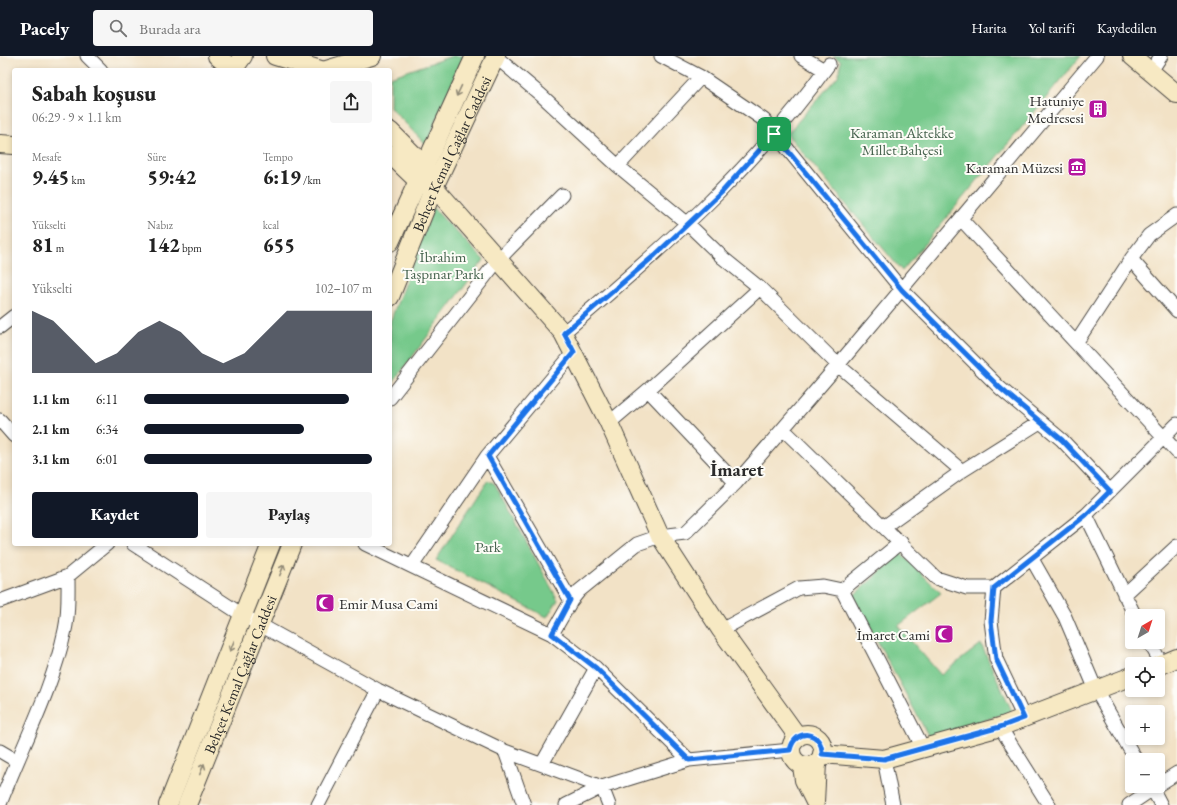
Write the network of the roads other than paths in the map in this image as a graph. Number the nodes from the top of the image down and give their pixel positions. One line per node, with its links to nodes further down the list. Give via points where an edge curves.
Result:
1 (87, 56): 13 (street)
2 (217, 56): 14 (street)
3 (243, 56): 15 (street)
4 (275, 56): 16 (street)
5 (372, 56): 17 (street)
6 (475, 56): 27 (street, Behçet Kemal Çağlar Caddesi, one-way to 27)
7 (496, 56): 26 (street); 28 (street, Behçet Kemal Çağlar Caddesi)
8 (660, 56): 19 (street)
9 (801, 56): 22 (street, via 827,67)
10 (1097, 56): 31 (street)
11 (1132, 56): 18 (street)
12 (1161, 56): 18 (street)
13 (99, 68)
14 (231, 68)
15 (234, 68)
16 (314, 68)
17 (333, 68)
18 (1151, 71): 20 (street)
19 (700, 77): 22 (street, via 764,120); 26 (street)
20 (1176, 95)
21 (392, 133): 27 (street)
22 (774, 134): 32 (street, via 722,192); 37 (street)
23 (0, 144): 24 (street)
24 (12, 144)
25 (392, 155): 27 (street)
26 (618, 166): 32 (street)
27 (421, 173): 28 (street); 33 (street, Behçet Kemal Çağlar Caddesi)
28 (434, 187): 35 (street); 38 (street, Behçet Kemal Çağlar Caddesi)
29 (562, 196): 35 (street)
30 (1177, 215): 34 (street, via 1149,235)
31 (961, 218): 37 (street); 43 (street)
32 (688, 224): 36 (street, via 722,258); 42 (street)
33 (392, 238)
34 (1130, 259): 39 (street); 43 (street)
35 (498, 260): 42 (street); 47 (street)
36 (760, 288): 45 (street); 46 (street)
37 (902, 290): 45 (street); 48 (street, via 1000,388)
38 (392, 292)
39 (1177, 311)
40 (12, 318): 41 (street)
41 (0, 327)
42 (564, 333): 44 (street)
43 (1076, 343): 52 (street)
44 (574, 352): 49 (street); 54 (street)
45 (838, 365): 51 (street); 55 (street)
46 (648, 390): 49 (street); 56 (street)
47 (392, 395)
48 (1040, 422): 55 (street); 57 (street, via 1062,440)
49 (609, 423): 60 (street)
50 (1177, 424): 52 (street)
51 (783, 429): 56 (street); 59 (street)
52 (1163, 437): 53 (street); 57 (street)
53 (1177, 452)
54 (488, 456): 69 (street); 74 (street)
55 (962, 471): 59 (street)
56 (736, 483): 60 (street, via 685,533)
57 (1110, 491): 58 (street)
58 (1086, 515): 68 (street); 73 (street)
59 (885, 526): 61 (street)
60 (660, 536): 74 (street, via 637,544); 79 (street)
61 (901, 542): 71 (street, via 936,578 967,588); 72 (street)
62 (105, 546): 70 (street)
63 (136, 546): 77 (street)
64 (270, 546): 77 (street, Behçet Kemal Çağlar Caddesi)
65 (291, 546): 78 (street, Behçet Kemal Çağlar Caddesi, one-way to 65)
66 (369, 546): 69 (street)
67 (1177, 546): 73 (street)
68 (1032, 559): 71 (street); 86 (street, via 1065,617)
69 (412, 566): 80 (street)
70 (68, 576): 75 (street); 96 (street, via 66,629 47,693)
71 (994, 588): 87 (street, via 991,621 996,659)
72 (842, 590): 79 (street, via 822,586 799,588); 90 (street)
73 (1124, 595): 76 (street)
74 (570, 600): 80 (street)
75 (0, 601)
76 (1131, 609)
77 (244, 616): 78 (street); 106 (street, Behçet Kemal Çağlar Caddesi, one-way to 106)
78 (260, 625): 85 (street); 107 (street, Behçet Kemal Çağlar Caddesi, one-way to 78)
79 (721, 630): 89 (street)
80 (552, 634): 83 (street)
81 (1156, 649): 82 (street)
82 (1170, 662)
83 (596, 668): 95 (street); 98 (street)
84 (1125, 679): 86 (street)
85 (378, 690): 91 (street); 108 (street)
86 (1096, 690): 87 (street); 93 (street)
87 (1024, 718): 88 (street)
88 (1000, 727): 90 (street); 113 (street)
89 (794, 743): 95 (street); 97 (street, via 793,760); 97 (street, via 808,734 818,739 821,743)
90 (923, 748): 94 (street)
91 (504, 751): 98 (street); 109 (street)
92 (0, 752): 96 (street)
93 (1132, 753)
94 (884, 759): 97 (street); 112 (street)
95 (689, 760): 101 (street)
96 (16, 761): 104 (street)
97 (814, 761): 105 (street, via 804,780)
98 (542, 764): 101 (street)
99 (1177, 773): 100 (street)
100 (1165, 781)
101 (602, 787): 110 (street); 111 (street)
102 (1146, 793): 114 (street)
103 (1157, 793): 115 (street)
104 (0, 804)
105 (815, 804)
106 (168, 805)
107 (187, 805)
108 (318, 805)
109 (524, 805)
110 (566, 805)
111 (609, 805)
112 (893, 805)
113 (1049, 805)
114 (1129, 805)
115 (1160, 805)

